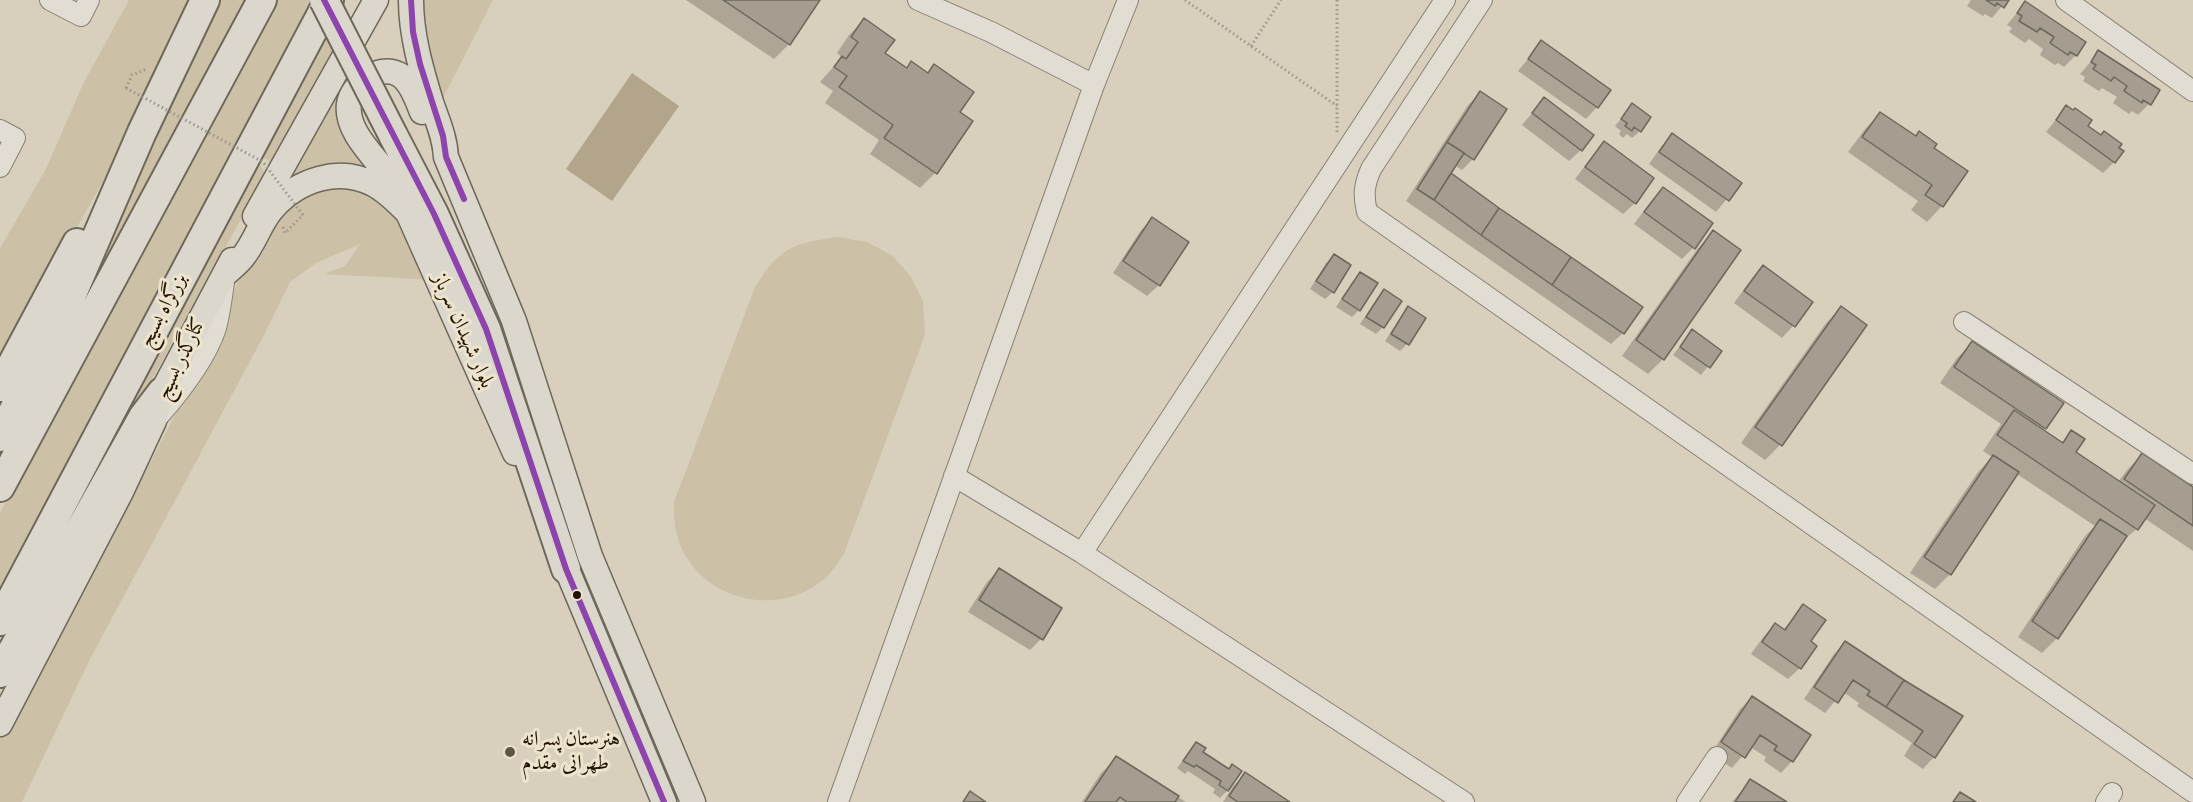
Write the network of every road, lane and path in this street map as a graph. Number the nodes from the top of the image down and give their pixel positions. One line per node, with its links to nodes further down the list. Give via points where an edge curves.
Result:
1 (50, 0): 16 (street)
2 (205, 0): 22 (highway)
3 (262, 0): 37 (highway)
4 (324, 0): 39 (highway, bridge, via 443,234 486,329)
5 (329, 0): 40 (highway, بزرگراه بسیج)
6 (376, 0): 29 (main road, کنارگذر بسیج)
7 (411, 0): 24 (main road, via 413,32)
8 (918, 0): 19 (street)
9 (1128, 0): 19 (street)
10 (1185, 0): 17 (path)
11 (1281, 0): 17 (path)
12 (1337, 0): 21 (path)
13 (1445, 0): 25 (street)
14 (1482, 0): 44 (street, via 1371,169 1363,197 1367,212)
15 (2066, 0): 20 (street)
16 (85, 8)
17 (1251, 46): 21 (path)
18 (144, 70): 28 (path, bridge, via 132,75 126,88 263,162 303,215)
19 (1094, 85): 36 (street)
20 (2193, 91)
21 (1337, 106): 25 (path)
22 (142, 132): 31 (highway, via 62,268); 34 (highway, via 66,308)
23 (8, 134): 26 (street)
24 (446, 156): 27 (main road, via 407,81 398,73 372,75 359,83 351,97 349,117 360,138 394,180); 46 (main road, via 514,321 590,556)
25 (1337, 164): 38 (street)
26 (0, 167)
27 (408, 213): 29 (main road, بلوار شهیدان سرباز, via 383,190 357,178 310,181 274,206 242,258); 39 (main road, بلوار شهیدان سرباز)
28 (285, 232)
29 (225, 274): 32 (main road, کنارگذر بسیج); 33 (street, via 216,328 210,341 172,401)
30 (1964, 322): 35 (street)
31 (0, 387)
32 (162, 392): 33 (main road, کنارگذر بسیج); 41 (highway, via 142,417)
33 (154, 421): 42 (main road, کنارگذر بسیج)
34 (0, 437)
35 (2193, 474)
36 (954, 476): 38 (street); 47 (street)
37 (0, 487)
38 (1082, 553): 48 (street)
39 (566, 569): 45 (main road, بلوار شهیدان سرباز)
40 (0, 621)
41 (0, 673)
42 (0, 724)
43 (1717, 757): 49 (street)
44 (2193, 792)
45 (664, 802)
46 (693, 802)
47 (838, 802)
48 (1464, 802)
49 (1686, 802)

